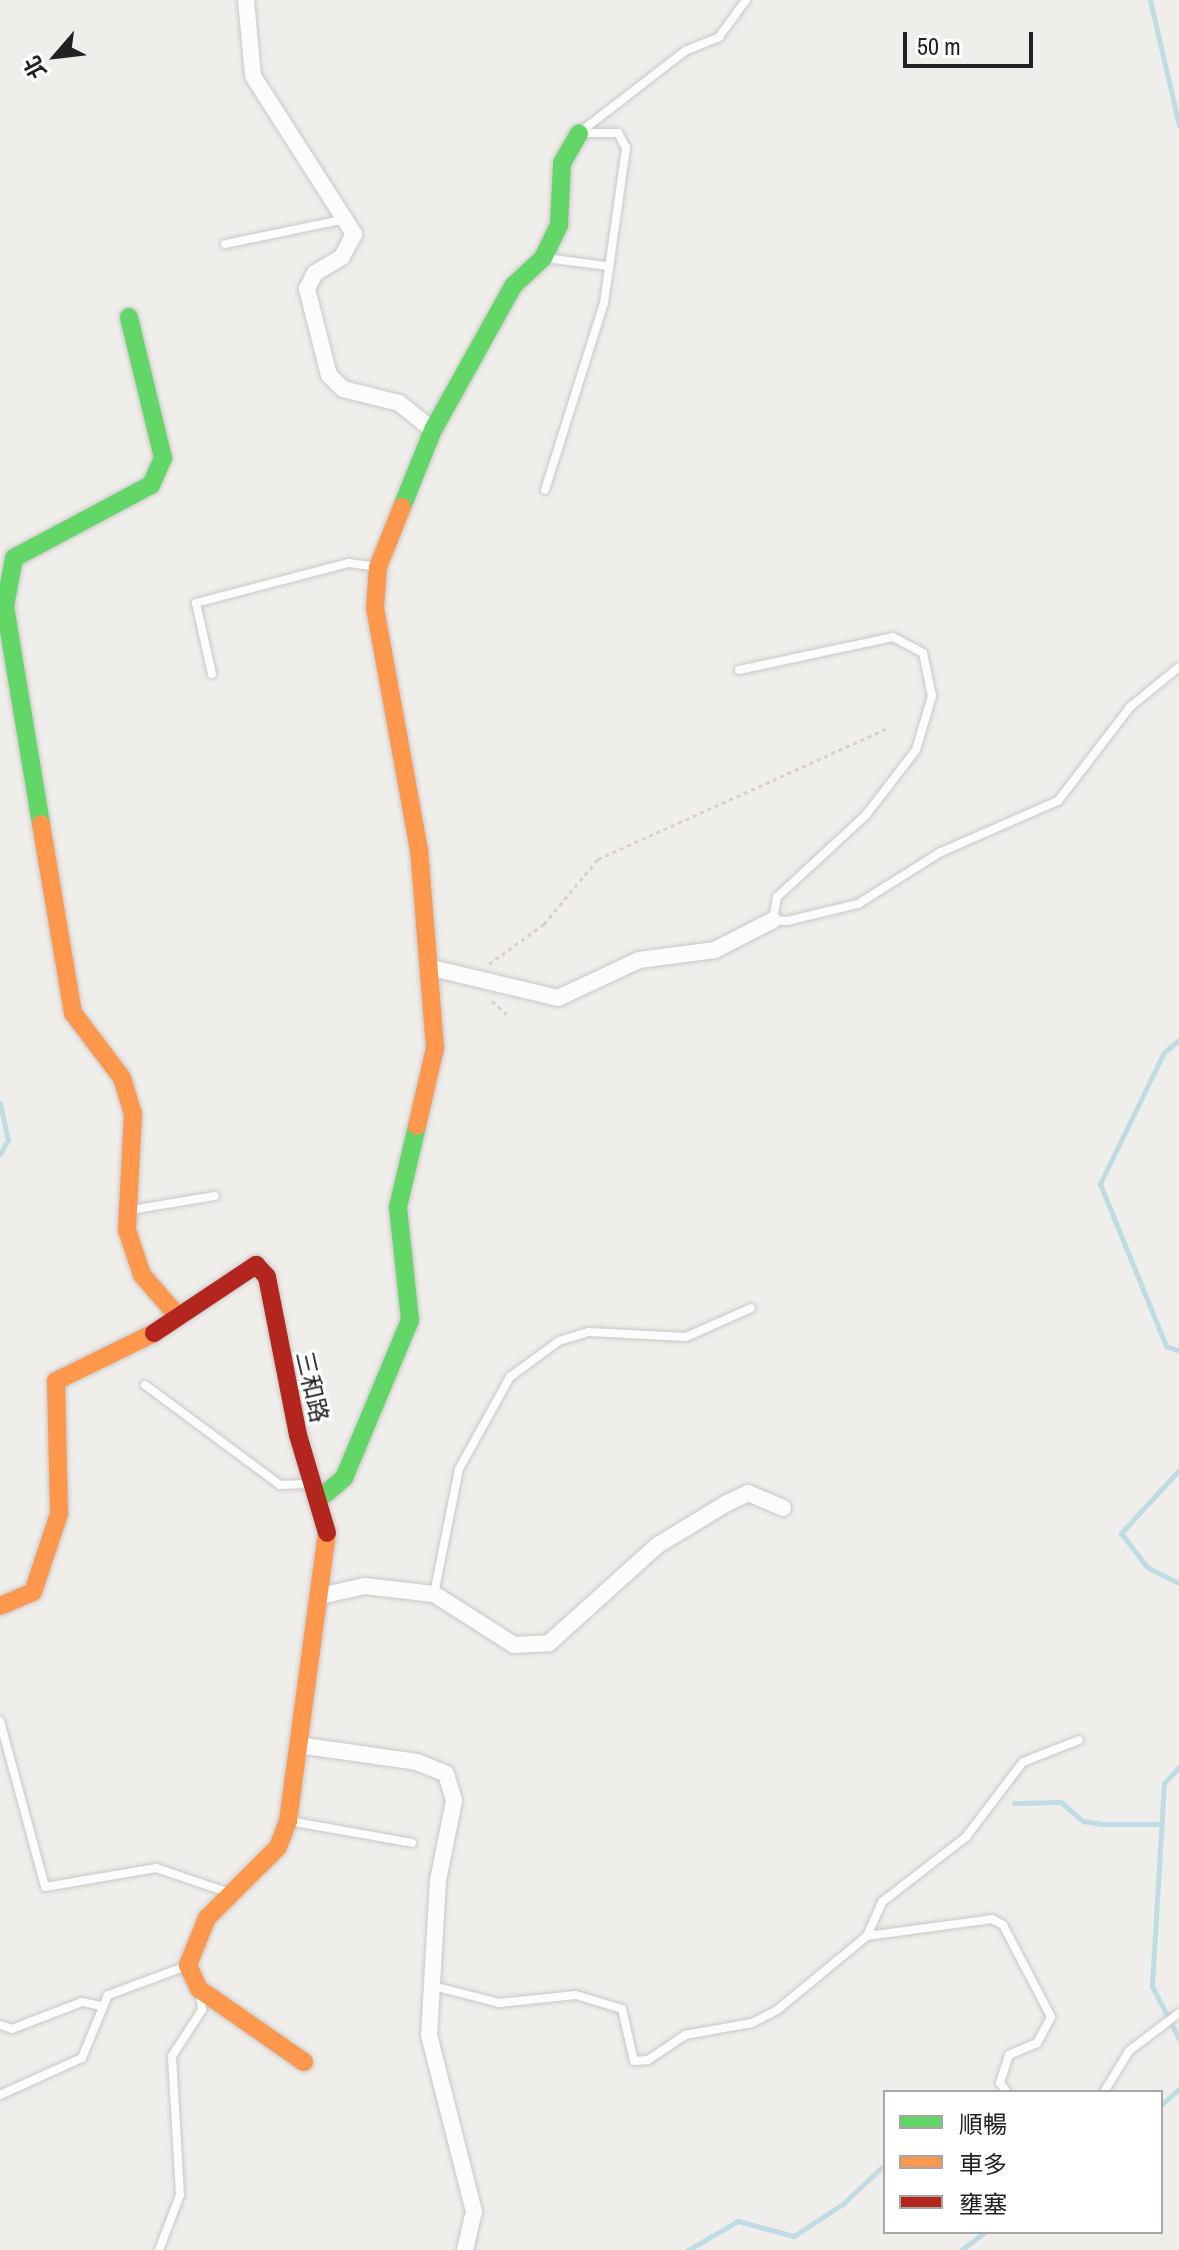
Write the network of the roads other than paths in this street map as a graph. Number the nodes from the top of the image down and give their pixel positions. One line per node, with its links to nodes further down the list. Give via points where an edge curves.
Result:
1 (246, 0): 4 (street, via 253,76)
2 (746, 0): 3 (lane, via 719,37 672,59)
3 (579, 133): 6 (street, via 562,163 559,225); 7 (lane, via 618,133 626,148)
4 (346, 219): 5 (lane); 9 (street, via 354,234 349,247 315,273 307,289 329,375 343,389 399,403)
5 (225, 244)
6 (543, 258): 7 (lane); 9 (street, via 513,286)
7 (607, 266): 10 (lane, via 604,303)
8 (129, 317): 18 (street, via 163,458 151,485 14,558 5,606 73,1013 122,1078 133,1114)
9 (433, 430): 11 (street)
10 (545, 490)
11 (378, 567): 14 (lane, via 349,563 196,603); 16 (street, via 375,608 404,744)
12 (1179, 667): 15 (lane, via 1130,707 1058,801 941,852 858,904)
13 (739, 670): 15 (lane, via 893,637 923,653 932,696 916,750 826,859 777,897)
14 (212, 674)
15 (773, 920): 16 (street, via 715,950 639,960 558,998)
16 (428, 967): 22 (street, via 435,1048 398,1207 410,1320 344,1478)
17 (215, 1196): 18 (lane)
18 (126, 1211): 20 (street, via 142,1275)
19 (751, 1308): 24 (lane, via 686,1337 589,1332 559,1341 510,1377 459,1469)
20 (175, 1313): 22 (street, 三和路, via 256,1265 267,1277 298,1435); 26 (street, 三和路, via 122,1355 56,1381 59,1514 33,1592)
21 (145, 1385): 22 (lane, via 280,1485)
22 (322, 1488): 25 (street, 三和路, via 329,1520)
23 (783, 1508): 24 (street, via 748,1493 727,1503 658,1545 549,1643 514,1645)
24 (434, 1594): 25 (street, via 365,1586)
25 (320, 1596): 29 (street, 三和路)
26 (0, 1606)
27 (0, 1721): 32 (lane, via 45,1887 156,1868)
28 (1079, 1740): 33 (lane, via 1023,1762 966,1837 882,1902)
29 (298, 1745): 30 (street, 三和路); 35 (street, via 417,1762 446,1774 454,1801 438,1880)
30 (288, 1821): 31 (lane); 32 (street, 三和路, via 278,1847)
31 (412, 1843)
32 (228, 1892): 34 (street, 三和路, via 187,1953)
33 (867, 1936): 35 (lane, via 777,2010 752,2023 685,2035 648,2060 634,2061 622,2009 576,1995 499,2003); 41 (lane, via 992,1919 1003,1925 1051,2017 1037,2043 1009,2055 1000,2083)
34 (188, 1965): 36 (street); 37 (lane, via 121,1988)
35 (433, 1986): 45 (street, via 429,2035 474,2211)
36 (199, 1989): 40 (street); 44 (lane, via 202,2010 172,2056 180,2195)
37 (101, 2006): 39 (lane, via 82,2002 12,2029); 43 (lane, via 82,2058)
38 (1179, 2013): 42 (lane, via 1129,2051)
39 (0, 2025)
40 (304, 2062)
41 (1005, 2090)
42 (1105, 2090)
43 (0, 2095)
44 (159, 2250)
45 (465, 2250)

